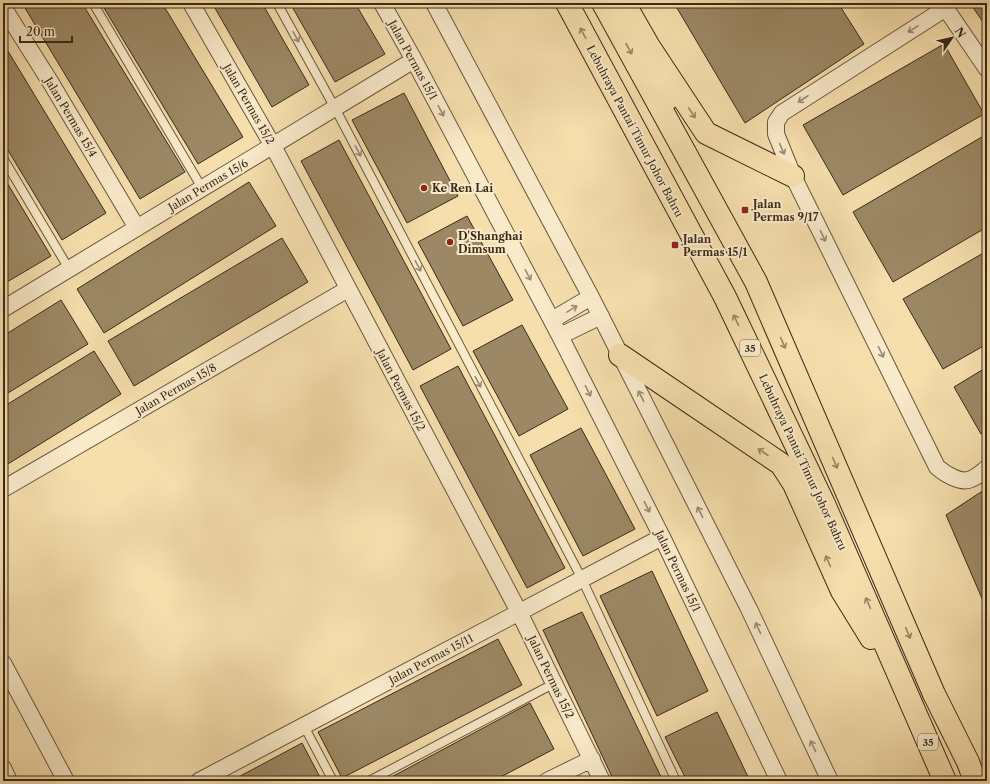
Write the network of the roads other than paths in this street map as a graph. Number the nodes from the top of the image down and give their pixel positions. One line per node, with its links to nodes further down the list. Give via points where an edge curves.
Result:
1 (93, 3): 18 (lane)
2 (191, 3): 15 (street, Jalan Permas 15/2)
3 (277, 3): 14 (lane, one-way to 14)
4 (382, 3): 12 (street, Jalan Permas 15/1)
5 (434, 3): 23 (street)
6 (566, 3): 36 (highway, Lebuhraya Pantai Timur Johor Bahru / 35, one-way to 6, via 824,504 729,304)
7 (604, 3): 21 (highway, 35, one-way to 21)
8 (624, 3): 11 (highway)
9 (944, 6): 13 (street); 17 (street, one-way to 17, via 782,113 776,122 776,134)
10 (3, 7): 19 (street, Jalan Permas 15/4)
11 (648, 45): 17 (highway, one-way to 17, via 706,133); 21 (highway, via 674,110)
12 (414, 60): 14 (street, Jalan Permas 15/6); 26 (street, Jalan Permas 15/1, one-way to 26)
13 (987, 69)
14 (335, 108): 15 (street, Jalan Permas 15/6); 32 (lane, one-way to 32)
15 (273, 146): 18 (street, Jalan Permas 15/6); 22 (street, Jalan Permas 15/2)
16 (3, 158): 20 (lane)
17 (793, 176): 29 (street, one-way to 29, via 936,467 943,473 961,480 970,480)
18 (202, 188): 19 (street, Jalan Permas 15/6)
19 (137, 228): 20 (street, Jalan Permas 15/6)
20 (69, 269): 24 (street, Jalan Permas 15/6)
21 (756, 282): 51 (highway, 35, one-way to 51, via 934,694)
22 (348, 289): 30 (street, Jalan Permas 15/8); 33 (street, Jalan Permas 15/2)
23 (591, 297): 25 (street); 26 (street, one-way to 23)
24 (3, 309)
25 (601, 316): 27 (street); 28 (street)
26 (552, 320): 27 (street, Jalan Permas 15/1)
27 (560, 336): 31 (street, Jalan Permas 15/1, one-way to 31)
28 (620, 355): 36 (highway, one-way to 28, via 842,591 794,484 781,464); 49 (street, one-way to 28, via 748,609)
29 (987, 468)
30 (3, 489)
31 (662, 537): 32 (street, Jalan Permas 15/11); 48 (street, Jalan Permas 15/1)
32 (582, 579): 33 (street, Jalan Permas 15/11); 47 (lane)
33 (520, 612): 35 (street, Jalan Permas 15/2); 37 (street, Jalan Permas 15/11)
34 (3, 663): 41 (street)
35 (555, 683): 38 (street, Jalan Permas 15/2); 44 (lane)
36 (912, 703): 50 (highway, Lebuhraya Pantai Timur Johor Bahru / 35)
37 (304, 726): 42 (street, Jalan Permas 15/11); 43 (lane)
38 (592, 759): 45 (street); 46 (street, Jalan Permas 15/2)
39 (3, 768): 40 (street)
40 (9, 781)
41 (66, 781)
42 (199, 781)
43 (333, 781)
44 (369, 781)
45 (547, 781)
46 (602, 781)
47 (675, 781)
48 (779, 781)
49 (830, 781)
50 (945, 781)
51 (975, 781)

